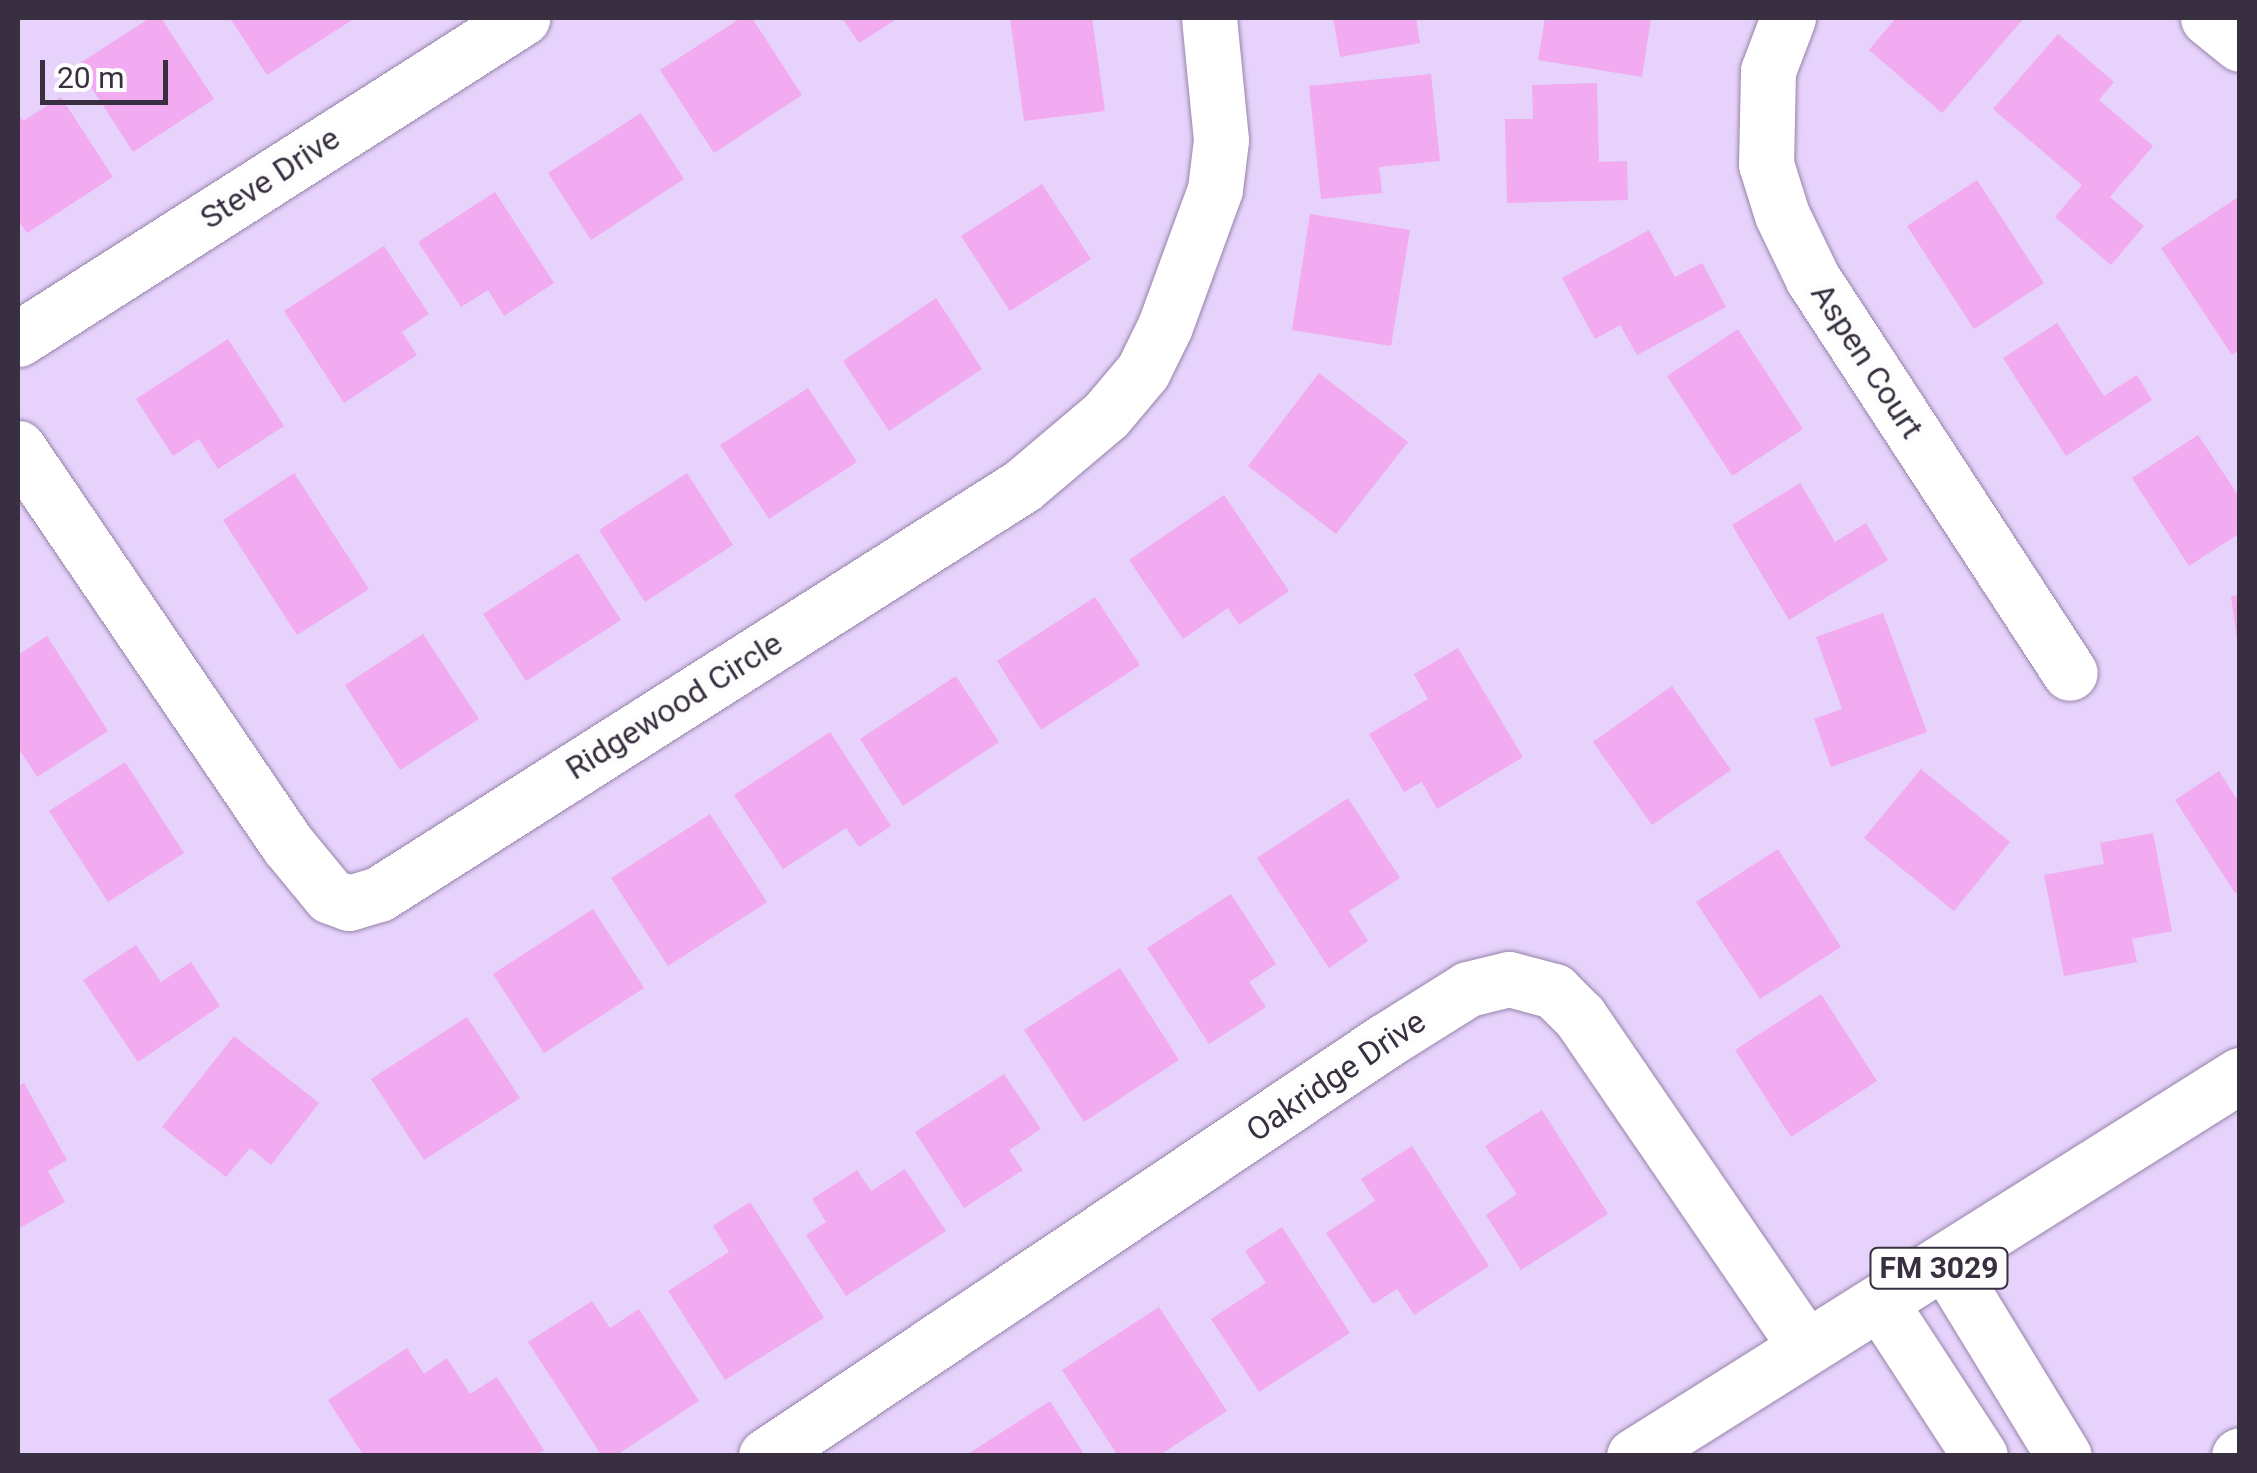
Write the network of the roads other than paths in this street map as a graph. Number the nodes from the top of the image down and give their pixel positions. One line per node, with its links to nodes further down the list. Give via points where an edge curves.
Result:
1 (522, 18): 6 (street, Steve Drive)
2 (1209, 18): 7 (street, Ridgewood Circle, via 1221,140 1214,189 1165,326 1143,371 1106,415 1022,486 379,894 348,903 330,896 288,845)
3 (1788, 18): 8 (street, Aspen Court, via 1768,71 1766,164 1782,215 1813,280)
4 (2208, 18): 5 (street)
5 (2240, 44)
6 (18, 339)
7 (18, 448)
8 (2070, 673)
9 (2240, 1075): 10 (street, FM 3029)
10 (1946, 1263): 11 (street, FM 3029); 16 (street)
11 (1880, 1304): 12 (street, FM 3029); 15 (street)
12 (1806, 1347): 13 (street, Oakridge Drive, via 1580,1017 1554,991 1509,979 1468,989 1385,1042); 14 (street, FM 3029)
13 (766, 1456)
14 (1634, 1456)
15 (1980, 1456)
16 (2064, 1456)

